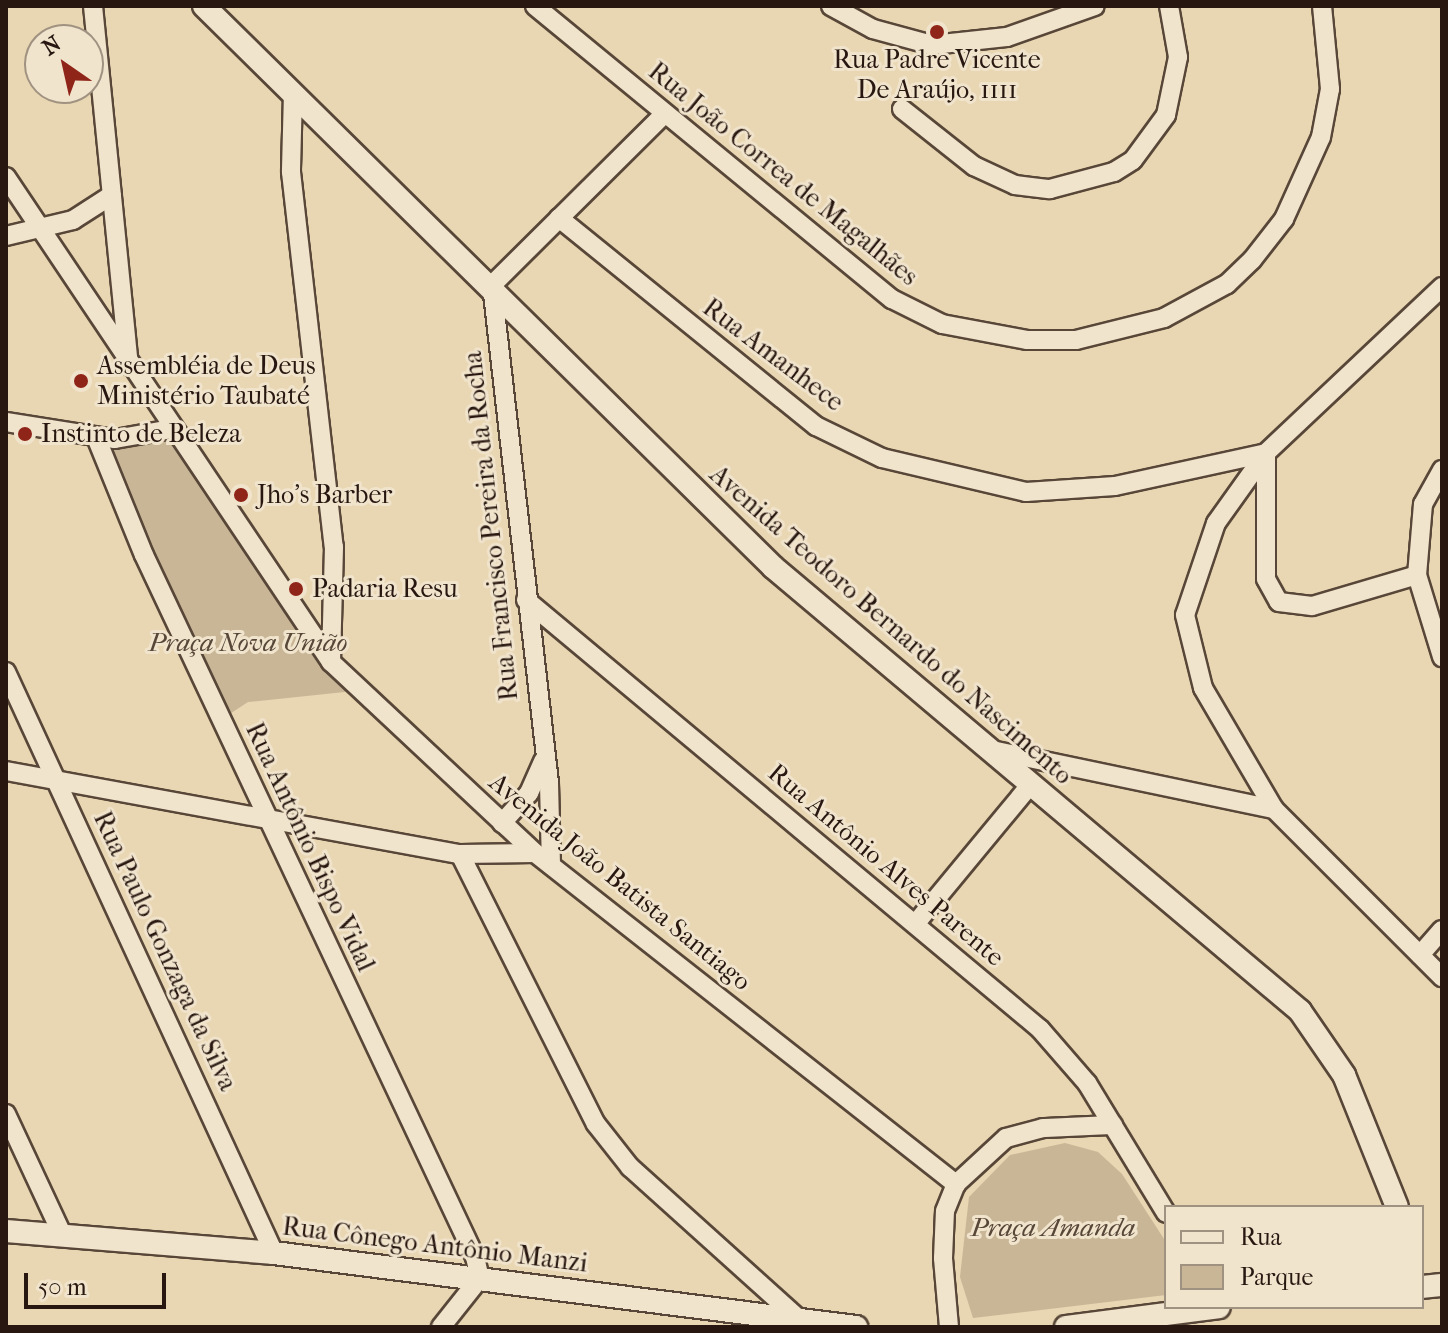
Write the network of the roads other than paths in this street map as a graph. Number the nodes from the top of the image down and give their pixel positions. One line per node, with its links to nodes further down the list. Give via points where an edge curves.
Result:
1 (93, 6): 12 (street)
2 (204, 6): 8 (street, Avenida Teodoro Bernardo do Nascimento)
3 (535, 6): 10 (street, Rua João Correa de Magalhães)
4 (831, 6): 7 (street, via 873,29 932,45 1007,37)
5 (1169, 6): 9 (street, via 1178,57 1166,115 1133,160 1114,172 1050,189 1015,185 974,166)
6 (1322, 6): 10 (street, Rua João Correa de Magalhães, via 1329,59 1323,125 1284,219 1244,268 1196,303 1076,340 985,335 892,299)
7 (1089, 7)
8 (293, 93): 16 (street, Avenida Teodoro Bernardo do Nascimento); 27 (street, via 291,172 334,547)
9 (902, 109)
10 (664, 114): 13 (street)
11 (6, 177): 14 (street, Avenida João Batista Santiago)
12 (112, 195): 14 (street); 18 (street)
13 (559, 218): 16 (street); 22 (street, Rua Amanhece, via 816,426 882,458 1026,492 1115,486)
14 (40, 231): 15 (street); 18 (street, Avenida João Batista Santiago)
15 (6, 236)
16 (492, 285): 25 (street, Rua Francisco Pereira da Rocha); 29 (street, Avenida Teodoro Bernardo do Nascimento, via 711,508)
17 (1442, 287): 22 (street)
18 (130, 367): 20 (street, Avenida João Batista Santiago)
19 (6, 422): 21 (street)
20 (172, 429): 21 (street); 27 (street, Avenida João Batista Santiago)
21 (96, 437): 35 (street, Rua Antônio Bispo Vidal, via 131,527)
22 (1266, 453): 24 (street, via 1266,579 1279,602 1312,606); 34 (street, via 1216,523 1185,615 1203,688)
23 (1442, 470): 24 (street, via 1423,504)
24 (1417, 575): 26 (street)
25 (526, 600): 30 (street, Rua Francisco Pereira da Rocha); 40 (street, Rua Antônio Alves Parente)
26 (1442, 657)
27 (331, 662): 36 (street, Avenida João Batista Santiago)
28 (6, 672): 32 (street, Rua Paulo Gonzaga da Silva)
29 (991, 750): 33 (street, Avenida Teodoro Bernardo do Nascimento); 34 (street)
30 (543, 761): 36 (street, via 529,793); 39 (street, Rua Francisco Pereira da Rocha)
31 (6, 771): 32 (street)
32 (58, 781): 35 (street); 51 (street, Rua Paulo Gonzaga da Silva)
33 (1031, 784): 40 (street); 47 (street, Avenida Teodoro Bernardo do Nascimento, via 1300,1011 1344,1075)
34 (1274, 809): 42 (street)
35 (272, 818): 38 (street); 52 (street, Rua Antônio Bispo Vidal)
36 (502, 823): 37 (street, Avenida João Batista Santiago)
37 (535, 853): 38 (street); 39 (street, Avenida João Batista Santiago)
38 (460, 854): 54 (street, via 596,1124 630,1167)
39 (551, 865): 46 (street, Avenida João Batista Santiago)
40 (916, 923): 45 (street, Rua Antônio Alves Parente, via 1064,1053)
41 (1442, 930): 42 (street)
42 (1420, 955): 43 (street)
43 (1442, 977)
44 (6, 1114): 50 (street)
45 (1113, 1125): 46 (street, via 1043,1128 1006,1138); 48 (street, Rua Antônio Alves Parente)
46 (956, 1184): 58 (street, via 943,1242)
47 (1396, 1205)
48 (1164, 1210)
49 (6, 1231): 50 (street, Rua Cônego Antônio Manzi)
50 (63, 1236): 51 (street, Rua Cônego Antônio Manzi)
51 (274, 1253): 52 (street, Rua Cônego Antônio Manzi)
52 (480, 1278): 54 (street, Rua Cônego Antônio Manzi); 56 (street)
53 (1209, 1309): 55 (street)
54 (800, 1320): 57 (street, Rua Cônego Antônio Manzi)
55 (1147, 1322): 59 (street)
56 (441, 1327)
57 (856, 1327)
58 (949, 1327)
59 (1066, 1327)

